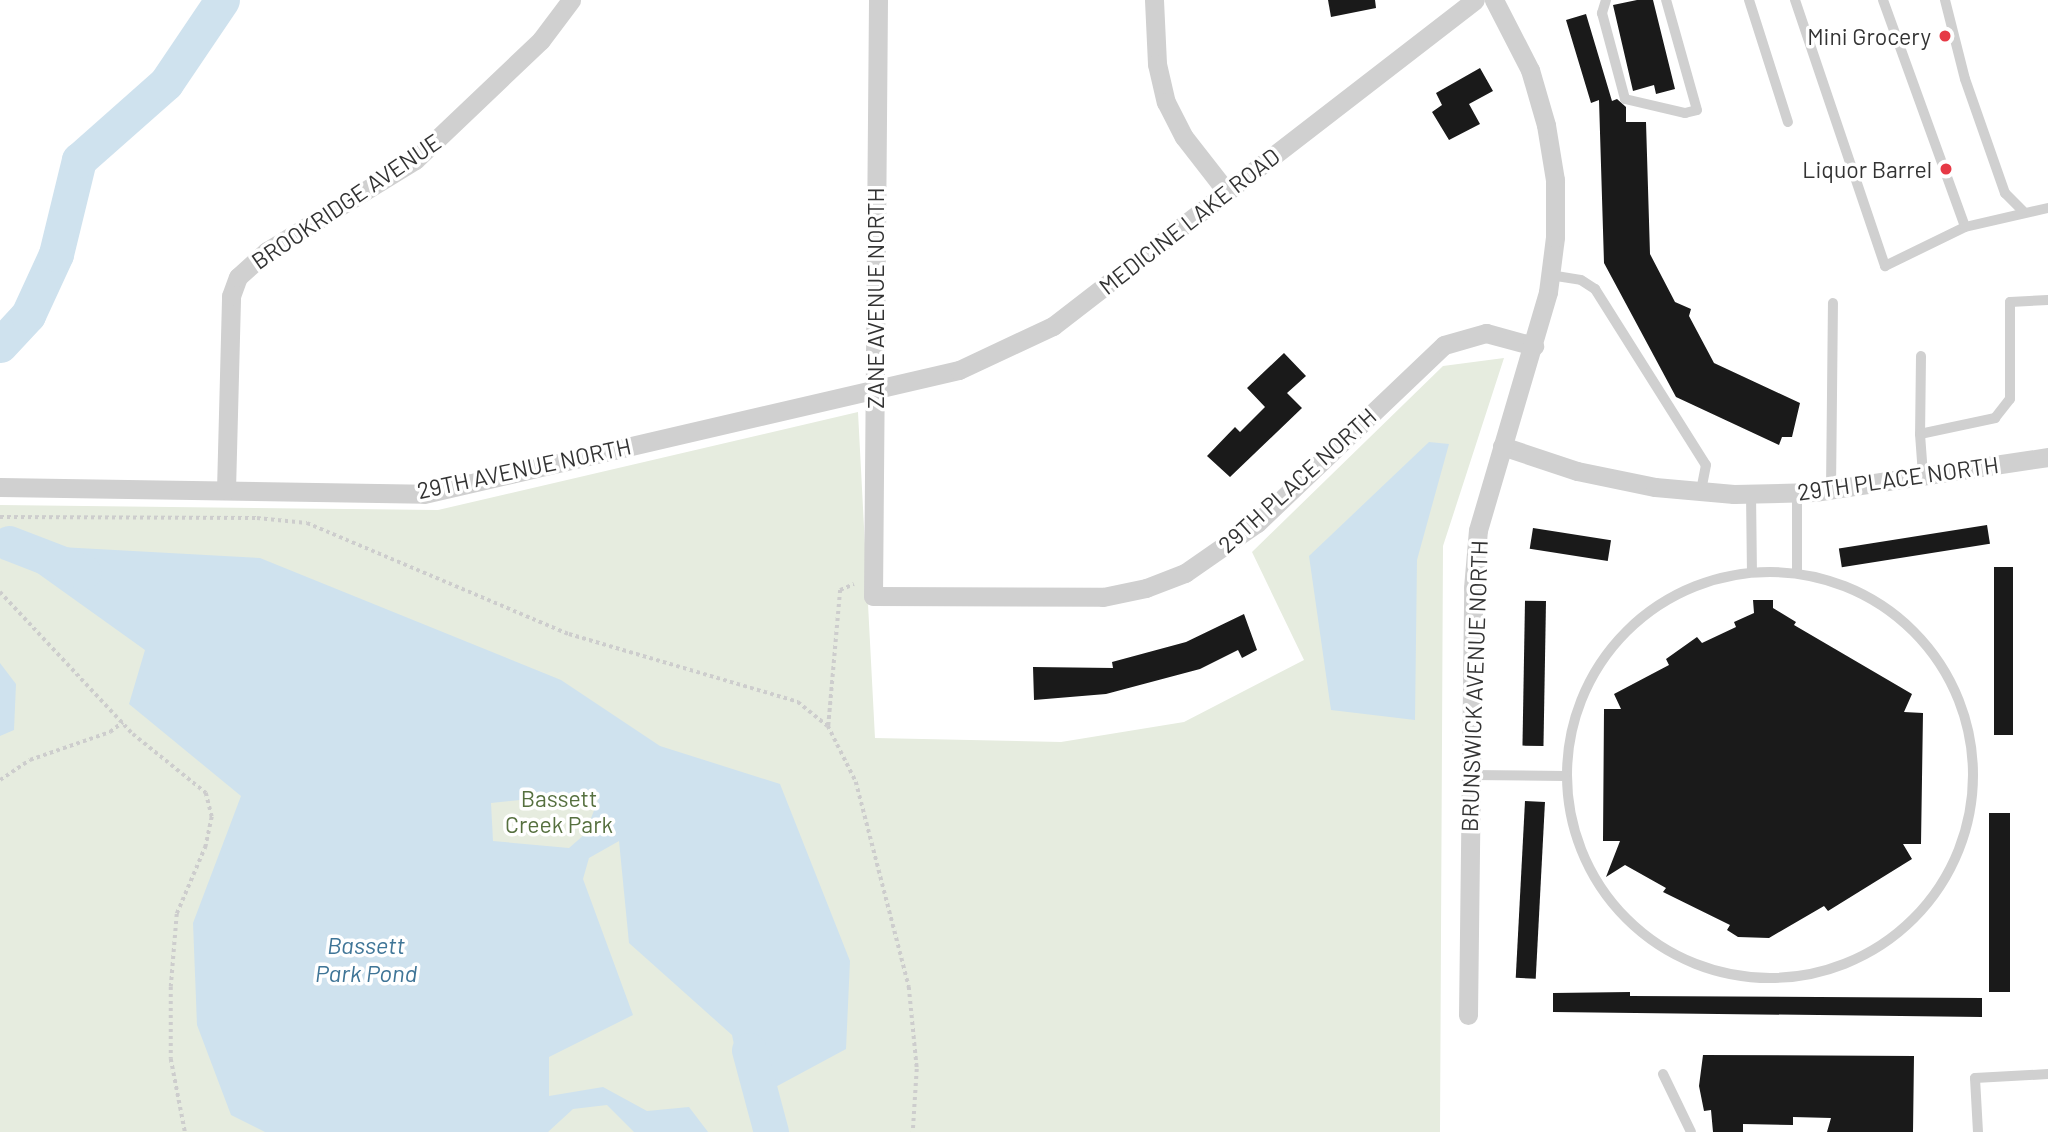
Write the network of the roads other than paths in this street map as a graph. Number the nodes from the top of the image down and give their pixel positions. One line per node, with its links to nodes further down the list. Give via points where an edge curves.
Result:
1 (571, 0): 28 (street, BROOKRIDGE AVENUE, via 541,40 415,160 267,251 239,277 231,296)
2 (878, 0): 22 (street, ZANE AVENUE NORTH)
3 (1154, 0): 13 (street, via 1157,64 1166,102 1184,137)
4 (1475, 0): 13 (street, MEDICINE LAKE ROAD)
5 (1494, 0): 17 (street, BRUNSWICK AVENUE NORTH, via 1530,70 1546,124 1555,180)
6 (1606, 0): 7 (lane, via 1602,13 1625,99 1685,113 1697,110)
7 (1666, 0)
8 (1749, 0): 12 (lane)
9 (1796, 0): 16 (lane, via 1885,266)
10 (1883, 0): 16 (lane)
11 (1945, 0): 15 (lane, via 1965,79 2005,192)
12 (1788, 122)
13 (1226, 191): 22 (street, MEDICINE LAKE ROAD, via 1053,326 958,370)
14 (2048, 208): 15 (lane)
15 (2023, 211): 16 (lane)
16 (1965, 226)
17 (1550, 275): 20 (street, BRUNSWICK AVENUE NORTH); 30 (lane, via 1581,280 1595,289 1706,465)
18 (2048, 300): 23 (lane, via 2010,302 2010,399 1995,418)
19 (1833, 303): 29 (lane)
20 (1534, 346): 24 (street, BRUNSWICK AVENUE NORTH); 35 (street, 29TH PLACE NORTH, via 1486,334 1444,345 1248,530 1185,573 1146,588 1103,597)
21 (1921, 356): 23 (lane)
22 (874, 389): 28 (street, 29TH AVENUE NORTH, via 424,494); 35 (street, ZANE AVENUE NORTH)
23 (1920, 435): 26 (lane)
24 (1502, 446): 30 (street, 29TH PLACE NORTH, via 1577,471); 36 (street, BRUNSWICK AVENUE NORTH, via 1478,530)
25 (2048, 457): 26 (street, 29TH PLACE NORTH)
26 (1923, 475): 29 (street, 29TH PLACE NORTH)
27 (0, 487): 28 (street, 29TH AVENUE NORTH)
28 (226, 490)
29 (1831, 490): 32 (street, 29TH PLACE NORTH)
30 (1701, 491): 31 (street, 29TH PLACE NORTH)
31 (1751, 493): 32 (street, 29TH PLACE NORTH); 33 (lane)
32 (1797, 493): 34 (lane)
33 (1752, 572): 34 (lane); 37 (lane, via 1693,586 1641,617 1600,662 1577,710)
34 (1797, 573): 37 (lane, via 1861,592 1915,631 1958,696 1973,749 1971,815 1948,877 1906,929 1849,964 1784,979 1718,973 1657,946 1608,901 1576,842)
35 (873, 586)
36 (1470, 775): 37 (lane); 38 (street, BRUNSWICK AVENUE NORTH)
37 (1565, 776)
38 (1468, 1016)
39 (1663, 1074): 41 (lane)
40 (2048, 1074): 42 (lane, via 1975,1078)
41 (1691, 1132)
42 (1978, 1132)

